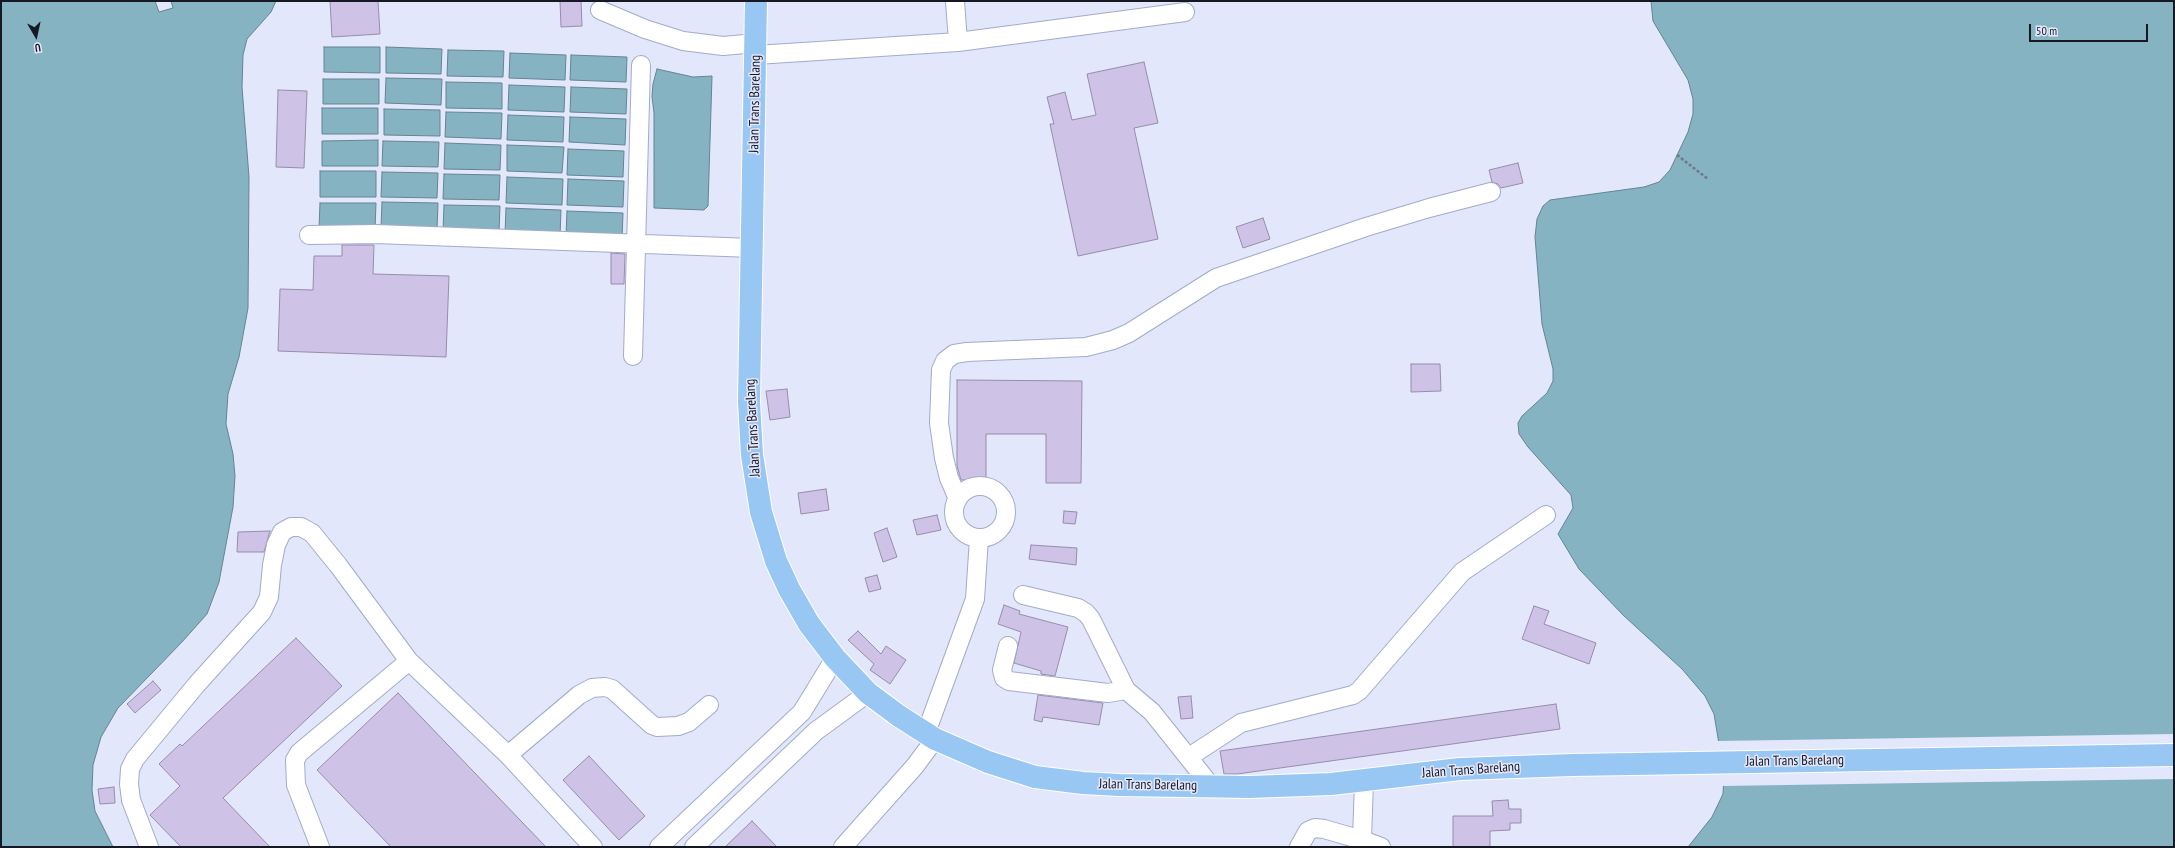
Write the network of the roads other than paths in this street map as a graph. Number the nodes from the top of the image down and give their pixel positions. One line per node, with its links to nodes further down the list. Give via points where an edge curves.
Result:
1 (756, 1): 6 (highway, Jalan Trans Barelang)
2 (955, 1): 5 (street)
3 (600, 10): 6 (street, via 645,29 683,41)
4 (1185, 12): 5 (street)
5 (958, 42): 6 (street)
6 (756, 49): 11 (highway, Jalan Trans Barelang)
7 (642, 65): 10 (street)
8 (1490, 192): 13 (street, via 1385,221 1226,274 1204,285 1129,333 1108,342 1086,347 954,354 945,361 941,370 939,423 949,478)
9 (309, 235): 10 (street, via 376,234)
10 (637, 244): 11 (street); 12 (street)
11 (752, 248): 18 (highway, Jalan Trans Barelang, via 749,401 752,455 761,512 776,561 789,589 809,624)
12 (633, 356)
13 (958, 499): 15 (street, via 954,516 957,524 963,531); 15 (street, via 971,488 980,486 988,487 1001,496 1006,512 1001,527 992,534)
14 (1546, 515): 28 (street, via 1462,572 1359,692 1241,723)
15 (979, 538): 25 (street, via 975,599)
16 (1023, 595): 20 (street, via 1078,608 1086,614 1091,619)
17 (1008, 646): 20 (street, via 1002,670 1004,678 1009,681 1108,693)
18 (836, 658): 21 (highway, Jalan Trans Barelang); 23 (street)
19 (409, 661): 26 (street); 32 (street, via 312,533 301,526 291,527 282,532 274,551 266,606 134,759 130,769 131,800); 33 (street, via 299,753 295,760 296,785)
20 (1126, 690): 28 (street, via 1152,712)
21 (868, 692): 24 (street); 25 (highway, Jalan Trans Barelang)
22 (709, 705): 26 (street, via 689,722 678,726 657,727 612,689 592,688 579,694)
23 (802, 712): 24 (street); 35 (street)
24 (816, 730): 36 (street)
25 (931, 736): 30 (highway, Jalan Trans Barelang, via 988,762 1035,777 1083,783); 37 (street, via 915,766)
26 (508, 754): 34 (street)
27 (2174, 755): 29 (highway, Jalan Trans Barelang, via 1572,764 1460,769)
28 (1189, 757): 30 (street)
29 (1364, 780): 30 (highway, Jalan Trans Barelang, via 1289,786); 31 (street)
30 (1211, 786)
31 (1362, 840): 38 (street, via 1315,828 1308,831); 39 (street)
32 (149, 847)
33 (320, 847)
34 (593, 847)
35 (659, 847)
36 (694, 847)
37 (843, 847)
38 (1299, 847)
39 (1381, 847)

